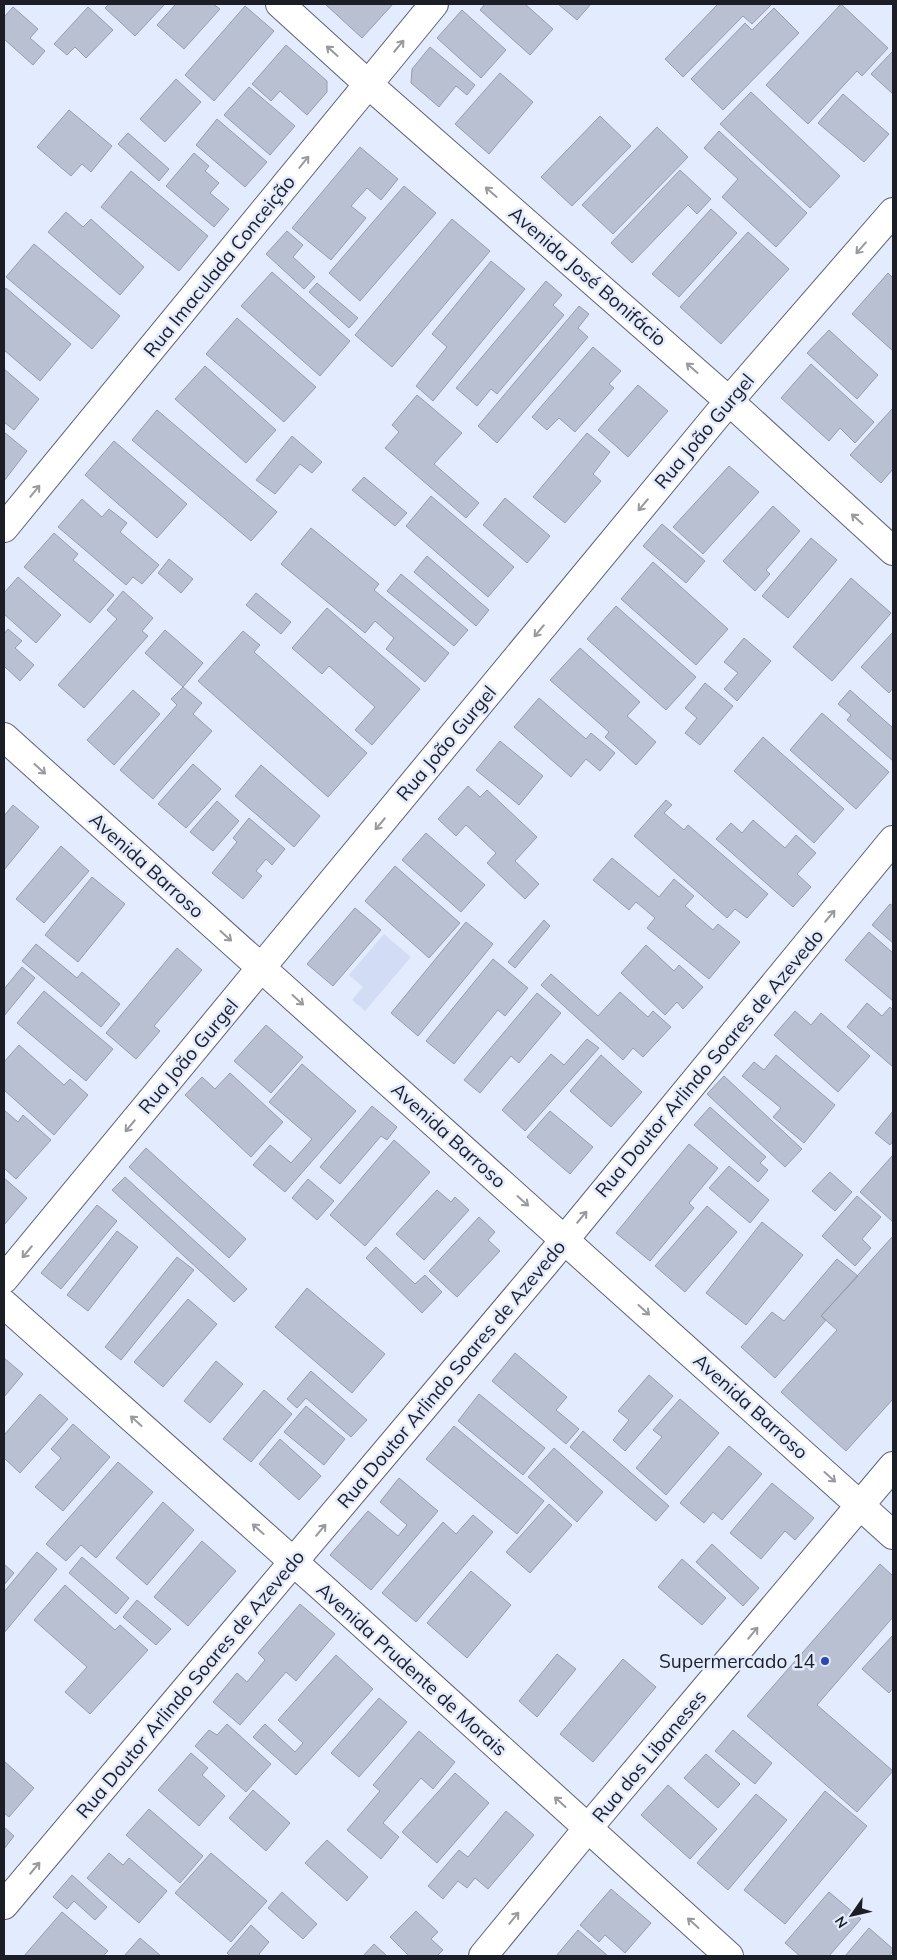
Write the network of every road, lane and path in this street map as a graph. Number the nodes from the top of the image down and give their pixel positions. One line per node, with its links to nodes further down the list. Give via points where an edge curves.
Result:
1 (280, 4): 3 (street, Avenida José Bonifácio, one-way to 1)
2 (434, 4): 3 (street, Rua Imaculada Conceição, one-way to 2)
3 (368, 84): 5 (street, Avenida José Bonifácio, one-way to 3); 6 (street, Rua Imaculada Conceição, one-way to 3)
4 (893, 212): 5 (street, Rua João Gurgel, one-way to 5)
5 (729, 401): 7 (street, Avenida José Bonifácio, one-way to 5); 10 (street, Rua João Gurgel, one-way to 10)
6 (4, 528)
7 (893, 551)
8 (4, 737): 10 (street, Avenida Barroso, one-way to 10)
9 (893, 840): 11 (street, Rua Doutor Arlindo Soares de Azevedo, one-way to 9)
10 (261, 967): 11 (street, Avenida Barroso, one-way to 11); 12 (street, Rua João Gurgel, one-way to 12)
11 (564, 1238): 15 (street, Avenida Barroso, one-way to 15); 17 (street, Rua Doutor Arlindo Soares de Azevedo, one-way to 11)
12 (4, 1279)
13 (4, 1304): 17 (street, Avenida Prudente de Morais, one-way to 13)
14 (893, 1466): 15 (street, Rua dos Libaneses)
15 (860, 1506): 16 (street, Avenida Barroso); 18 (street, Rua dos Libaneses, one-way to 15)
16 (893, 1535)
17 (294, 1562): 18 (street, Avenida Prudente de Morais, one-way to 17); 19 (street, Rua Doutor Arlindo Soares de Azevedo, one-way to 17)
18 (588, 1828): 20 (street, Rua dos Libaneses, one-way to 18); 21 (street, Avenida Prudente de Morais, one-way to 18)
19 (4, 1905)
20 (483, 1956)
21 (729, 1956)

